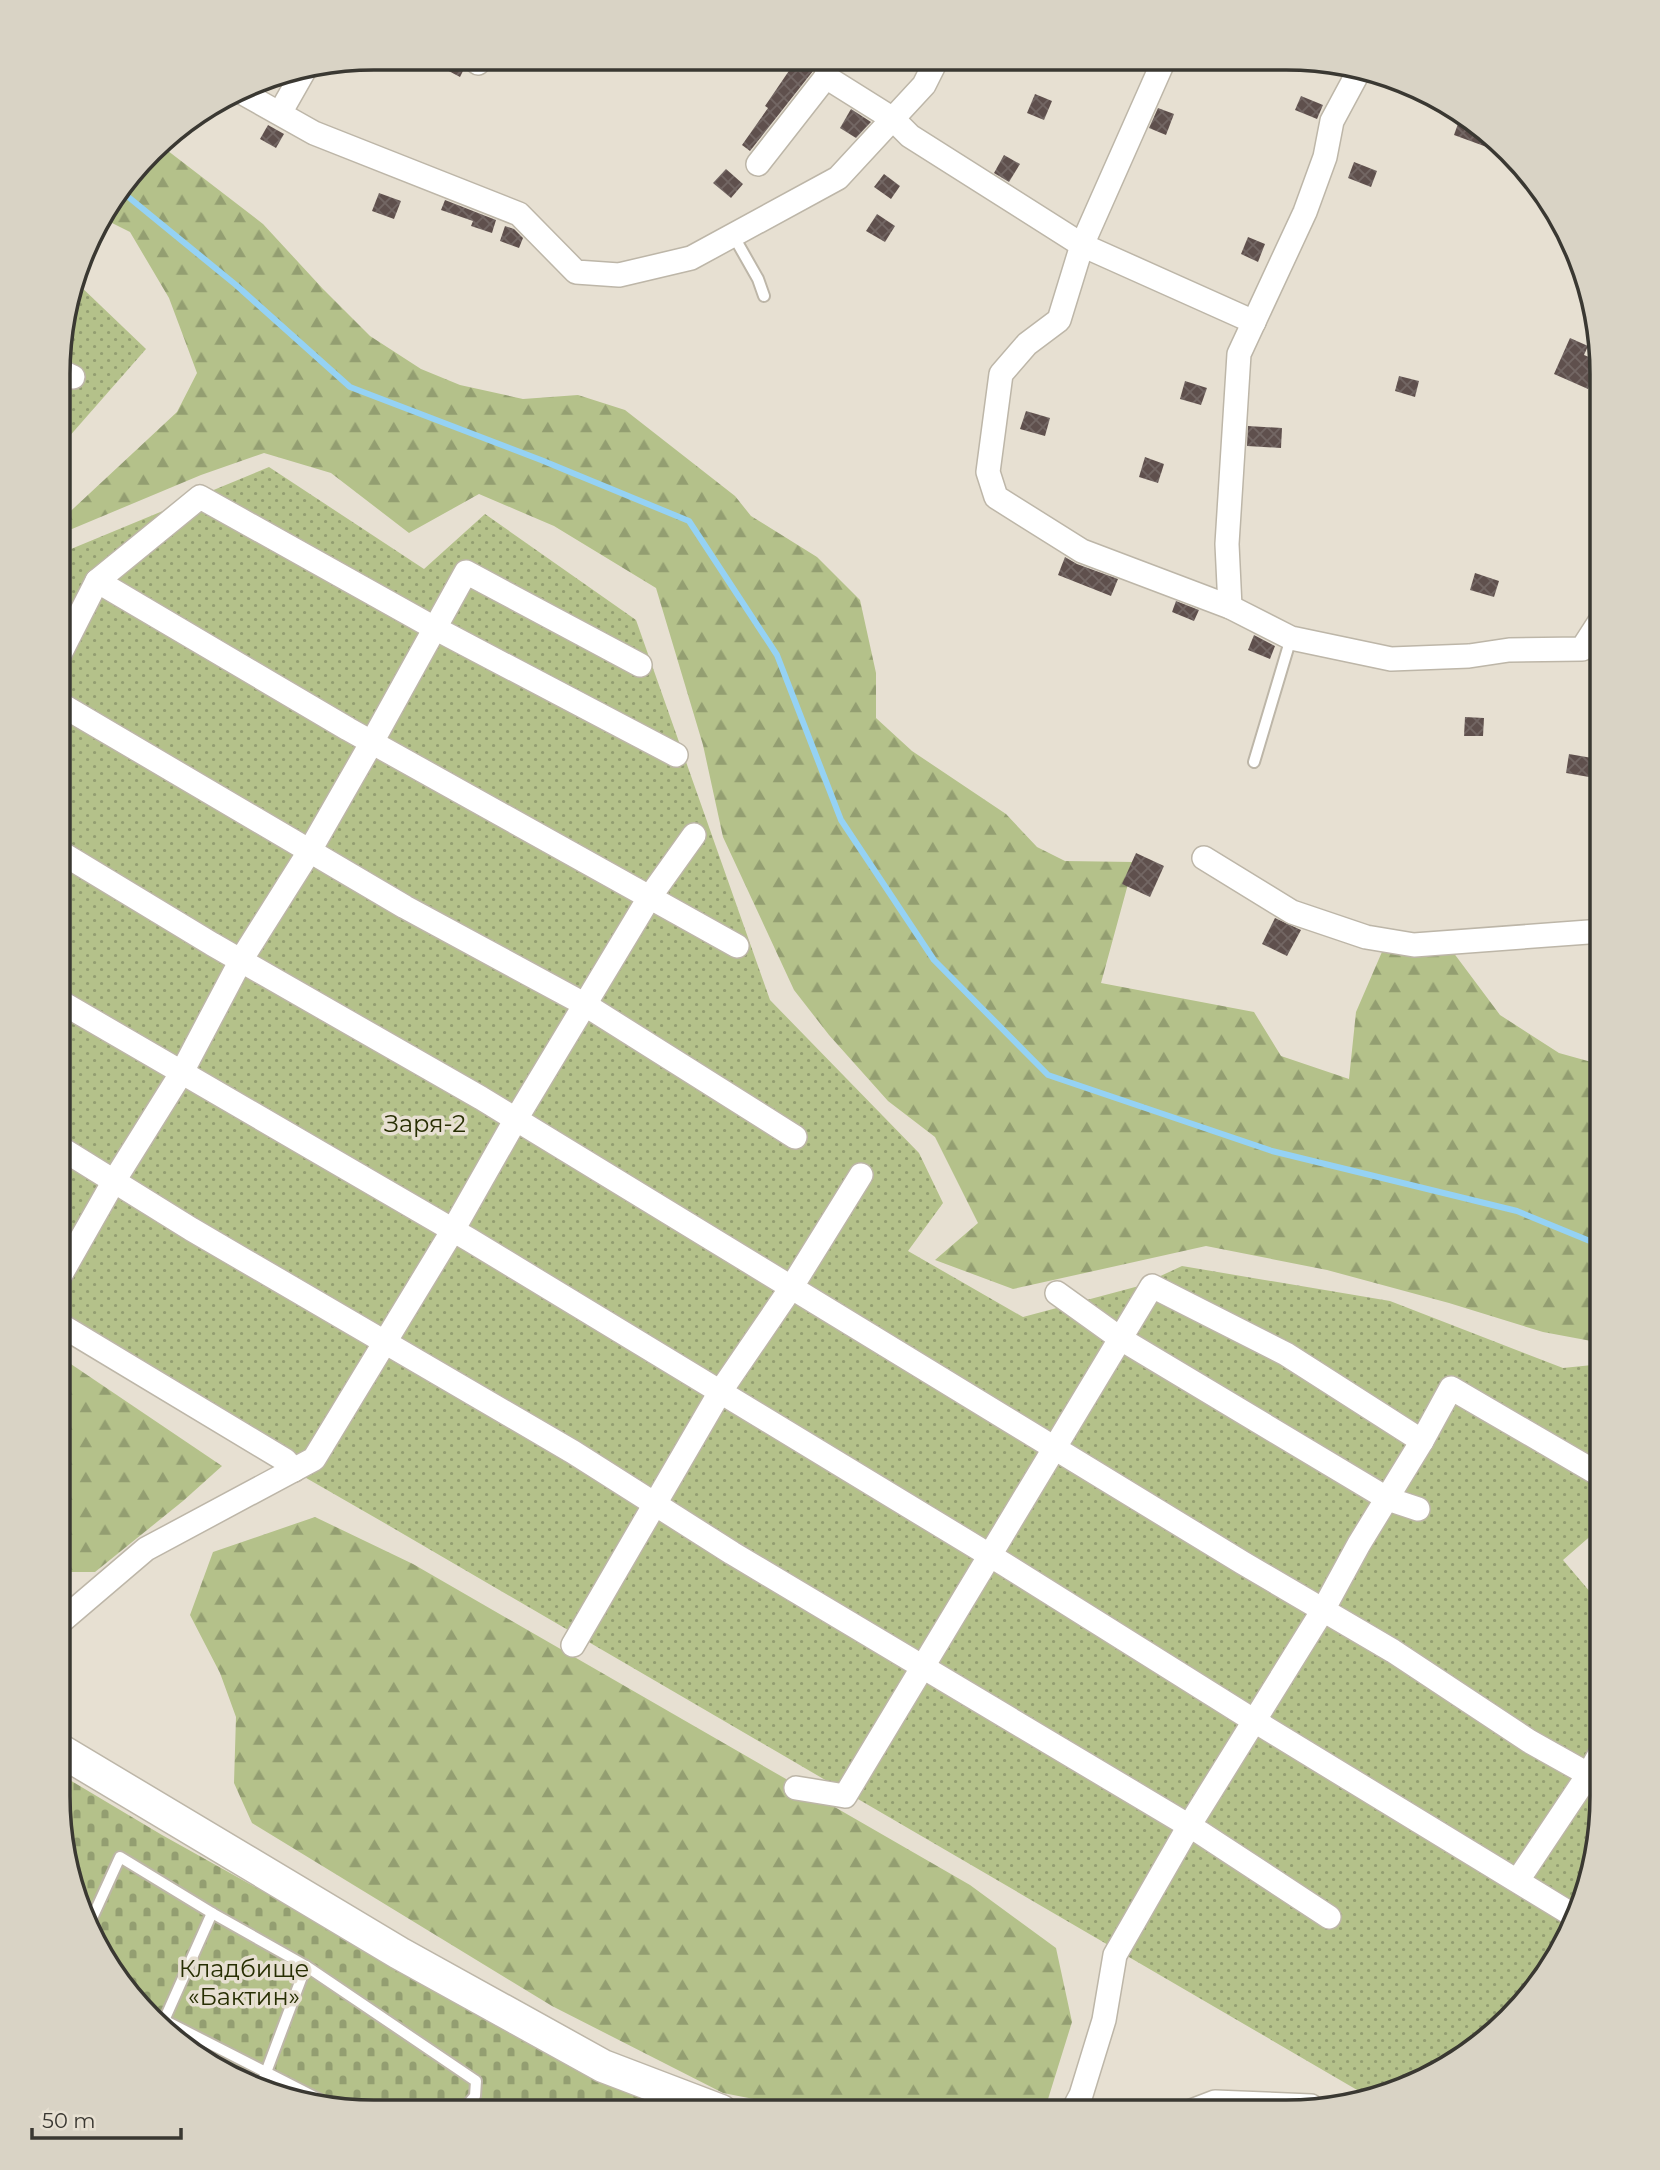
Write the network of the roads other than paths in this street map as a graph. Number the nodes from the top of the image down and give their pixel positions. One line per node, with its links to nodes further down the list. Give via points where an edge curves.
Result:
1 (826, 70): 10 (street)
2 (830, 70): 9 (street)
3 (932, 70): 9 (street)
4 (1160, 70): 12 (street)
5 (1355, 78): 14 (street, via 1332,121 1325,157 1305,212)
6 (299, 79): 8 (street)
7 (250, 97): 8 (street)
8 (280, 113): 11 (street, via 314,133 519,214 576,272 619,275 691,258)
9 (893, 119): 11 (street, via 838,178); 12 (street, via 910,136)
10 (758, 164)
11 (733, 235): 13 (lane)
12 (1082, 245): 14 (street); 16 (street, via 1059,320 1027,344 1001,374 988,472 996,497 1082,551)
13 (764, 296)
14 (1254, 322): 16 (street, via 1240,354 1236,386 1227,544)
15 (97, 581): 17 (street, via 200,497); 18 (street); 23 (street)
16 (1230, 607): 20 (street)
17 (435, 628): 21 (street, via 466,572); 23 (street); 24 (street)
18 (70, 634)
19 (1590, 637): 20 (street, via 1582,649 1391,659)
20 (1291, 638): 25 (lane)
21 (640, 665)
22 (70, 710): 27 (street)
23 (372, 742): 27 (street); 30 (street)
24 (677, 755)
25 (1254, 762)
26 (694, 835): 30 (street)
27 (309, 852): 33 (street); 34 (street)
28 (70, 858): 33 (street)
29 (1204, 858): 31 (street, via 1292,912 1366,937 1414,944)
30 (649, 898): 32 (street); 34 (street)
31 (1590, 932)
32 (737, 946)
33 (242, 960): 36 (street); 37 (street)
34 (584, 1004): 37 (street); 38 (street)
35 (70, 1007): 36 (street)
36 (182, 1072): 41 (street); 42 (street)
37 (516, 1119): 42 (street); 44 (street)
38 (795, 1137)
39 (70, 1154): 41 (street)
40 (861, 1175): 44 (street)
41 (114, 1181): 43 (street); 48 (street)
42 (453, 1230): 48 (street); 49 (street)
43 (70, 1259)
44 (791, 1289): 49 (street); 51 (street)
45 (1057, 1293): 47 (street)
46 (70, 1331): 53 (street, via 285,1460)
47 (1121, 1339): 50 (street, via 1152,1286 1286,1354); 51 (street); 54 (street)
48 (385, 1342): 53 (street, via 314,1459); 55 (street)
49 (720, 1392): 55 (street); 57 (street)
50 (1422, 1441): 52 (street, via 1451,1388); 54 (street)
51 (1054, 1448): 57 (street); 58 (street)
52 (1590, 1469)
53 (294, 1470): 59 (street, via 146,1549)
54 (1388, 1499): 56 (street); 58 (street)
55 (656, 1505): 60 (street); 61 (street)
56 (1418, 1509)
57 (990, 1555): 61 (street); 62 (street)
58 (1323, 1610): 62 (street); 64 (street)
59 (70, 1614)
60 (573, 1645)
61 (921, 1667): 66 (street, via 845,1796); 67 (street)
62 (1253, 1720): 67 (street); 68 (street)
63 (70, 1756): 80 (street, via 399,1953 603,2066)
64 (1590, 1775)
65 (1590, 1785): 68 (street)
66 (796, 1788)
67 (1189, 1826): 72 (street); 81 (street, via 1115,1955 1104,2020)
68 (1518, 1880): 69 (street)
69 (1567, 1911)
70 (212, 1913): 71 (lane, via 120,1857); 73 (lane); 74 (lane)
71 (94, 1914)
72 (1329, 1917)
73 (306, 1966): 76 (lane); 79 (lane, via 476,2081)
74 (166, 2017)
75 (185, 2034): 76 (lane)
76 (267, 2071): 77 (lane); 78 (lane)
77 (264, 2079)
78 (307, 2092)
79 (472, 2100)
80 (693, 2100)
81 (1078, 2100)

